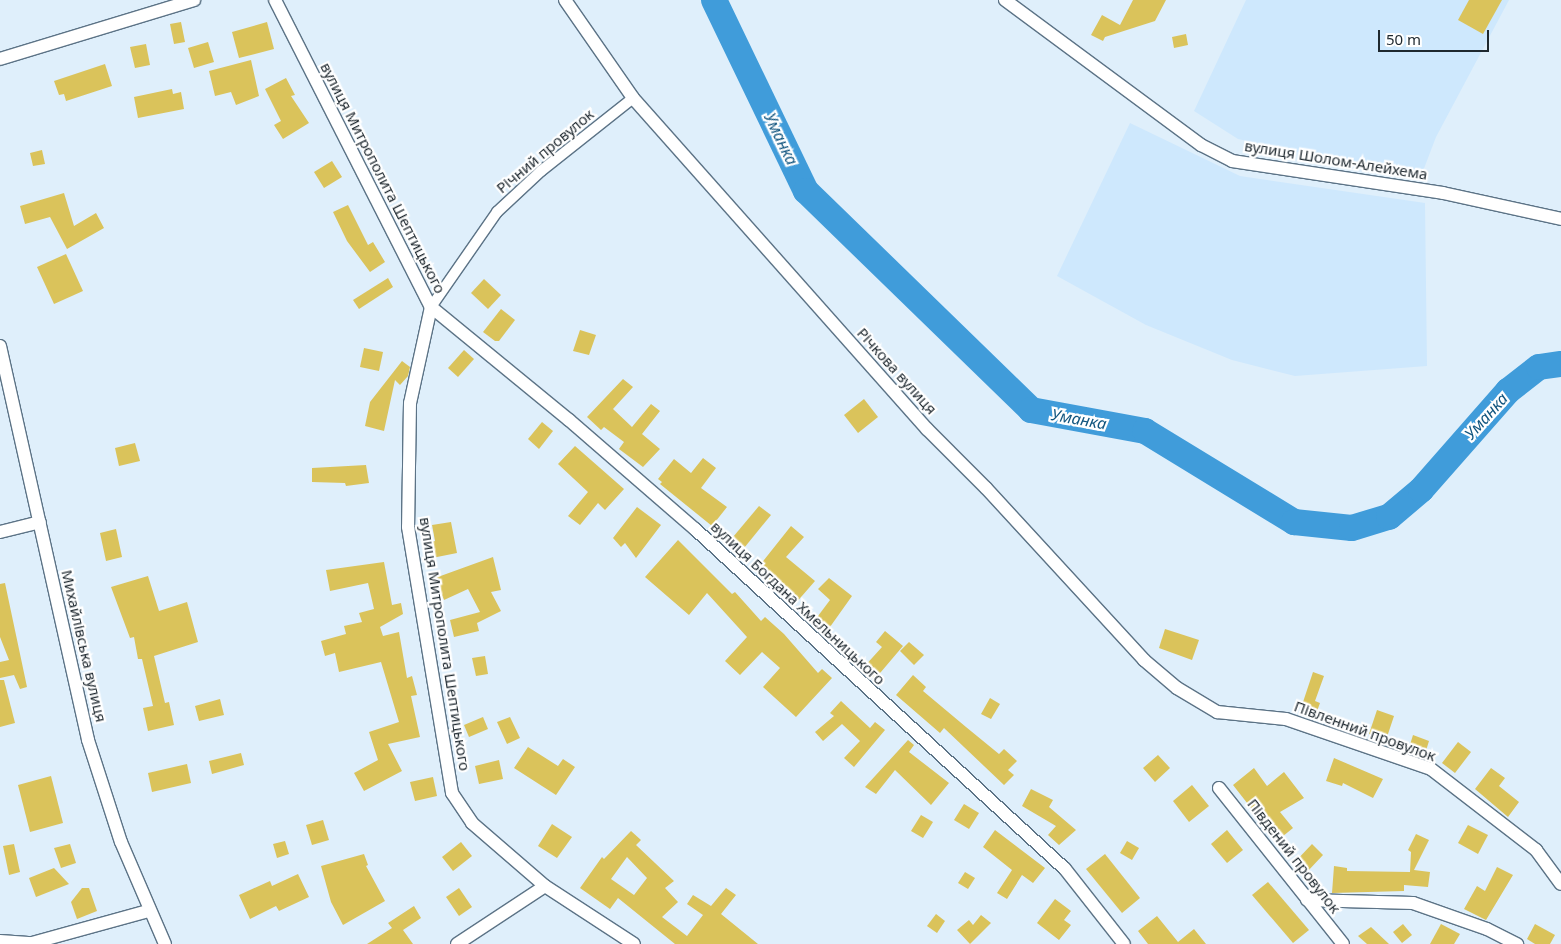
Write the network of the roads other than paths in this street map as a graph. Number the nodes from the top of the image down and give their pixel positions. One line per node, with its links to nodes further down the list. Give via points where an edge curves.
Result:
1 (194, 0): 5 (street)
2 (275, 0): 8 (street, вулиця Митрополита Шептицького)
3 (565, 0): 6 (street, Річкова вулиця)
4 (1005, 0): 7 (street, вулиця Шолом-Алейхема, via 1201,145 1232,161 1443,193)
5 (0, 59)
6 (633, 98): 8 (street, Річний провулок, via 541,171 497,212); 12 (street, Річкова вулиця, via 927,429 986,488)
7 (1561, 219)
8 (431, 307): 15 (street, вулиця Митрополита Шептицького, via 410,403 408,527 452,793 472,823); 23 (street, вулиця Богдана Хмельницького, via 695,529 1065,869)
9 (0, 346): 10 (street, Михайлівська вулиця)
10 (40, 522): 11 (street); 17 (street, Михайлівська вулиця, via 88,740)
11 (0, 532)
12 (1144, 660): 14 (street, Півленний провулок, via 1177,688 1217,712 1286,719 1430,769 1536,850)
13 (1219, 788): 16 (street, Південий провулок)
14 (1561, 884)
15 (545, 886): 21 (street); 22 (street, вулиця Митрополита Шептицького)
16 (1307, 900): 24 (street, Південий провулок); 25 (street, via 1413,903 1487,929)
17 (148, 911): 19 (street); 20 (street, Михайлівська вулиця)
18 (0, 941): 19 (street)
19 (32, 944)
20 (165, 944)
21 (457, 944)
22 (634, 944)
23 (1124, 944)
24 (1342, 944)
25 (1517, 944)

